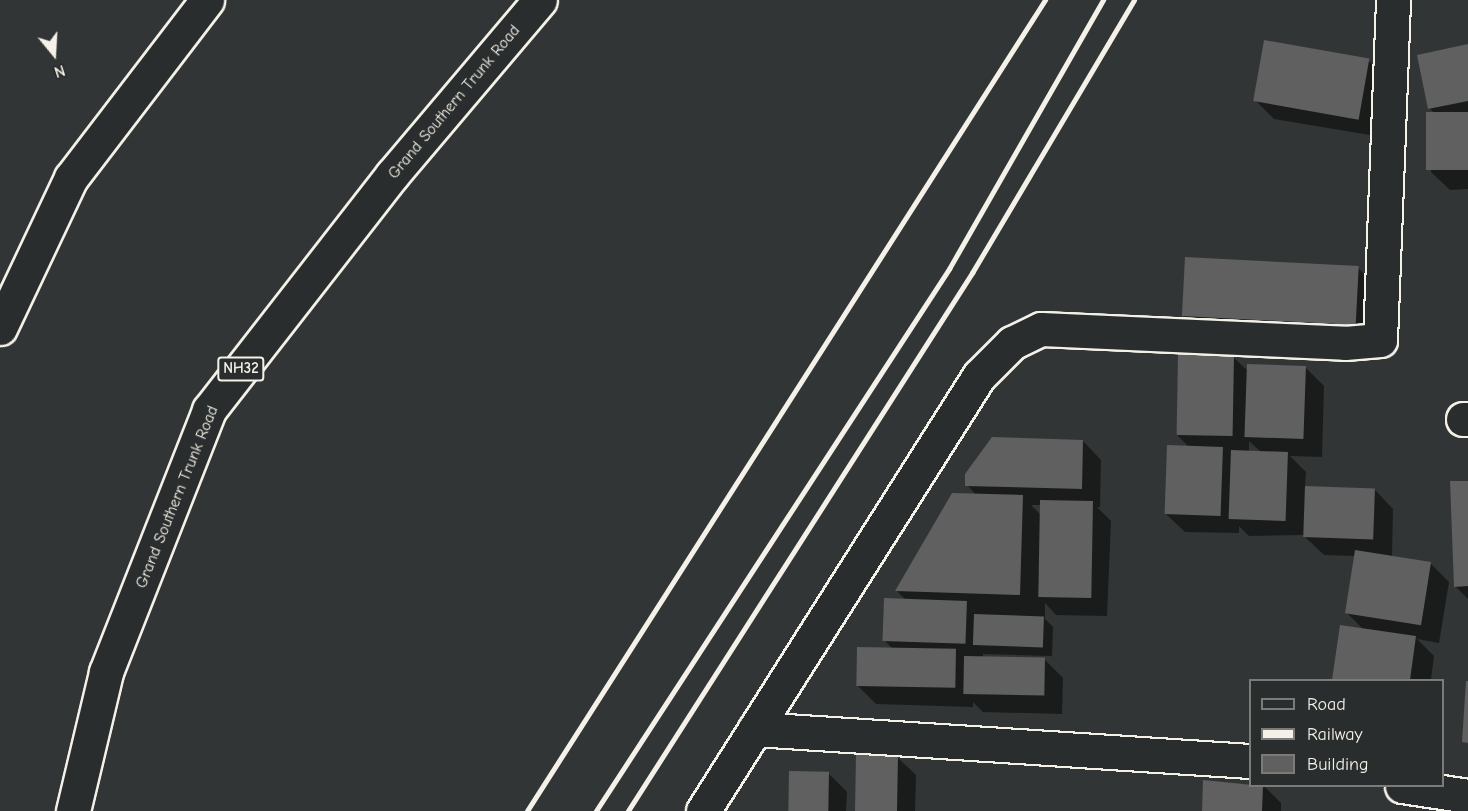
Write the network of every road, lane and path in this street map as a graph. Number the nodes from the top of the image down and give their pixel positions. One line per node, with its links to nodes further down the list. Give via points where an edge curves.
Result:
1 (207, 0): 4 (main road, via 71,178)
2 (540, 0): 9 (main road, Grand Southern Trunk Road / NH32, via 393,175 209,410 106,672)
3 (1393, 0): 5 (main road, via 1380,340 1345,343 1041,329 1012,343 979,376)
4 (0, 328)
5 (755, 729): 6 (main road); 10 (main road)
6 (1249, 761)
7 (1409, 787): 8 (main road)
8 (1468, 796)
9 (73, 811)
10 (702, 811)

